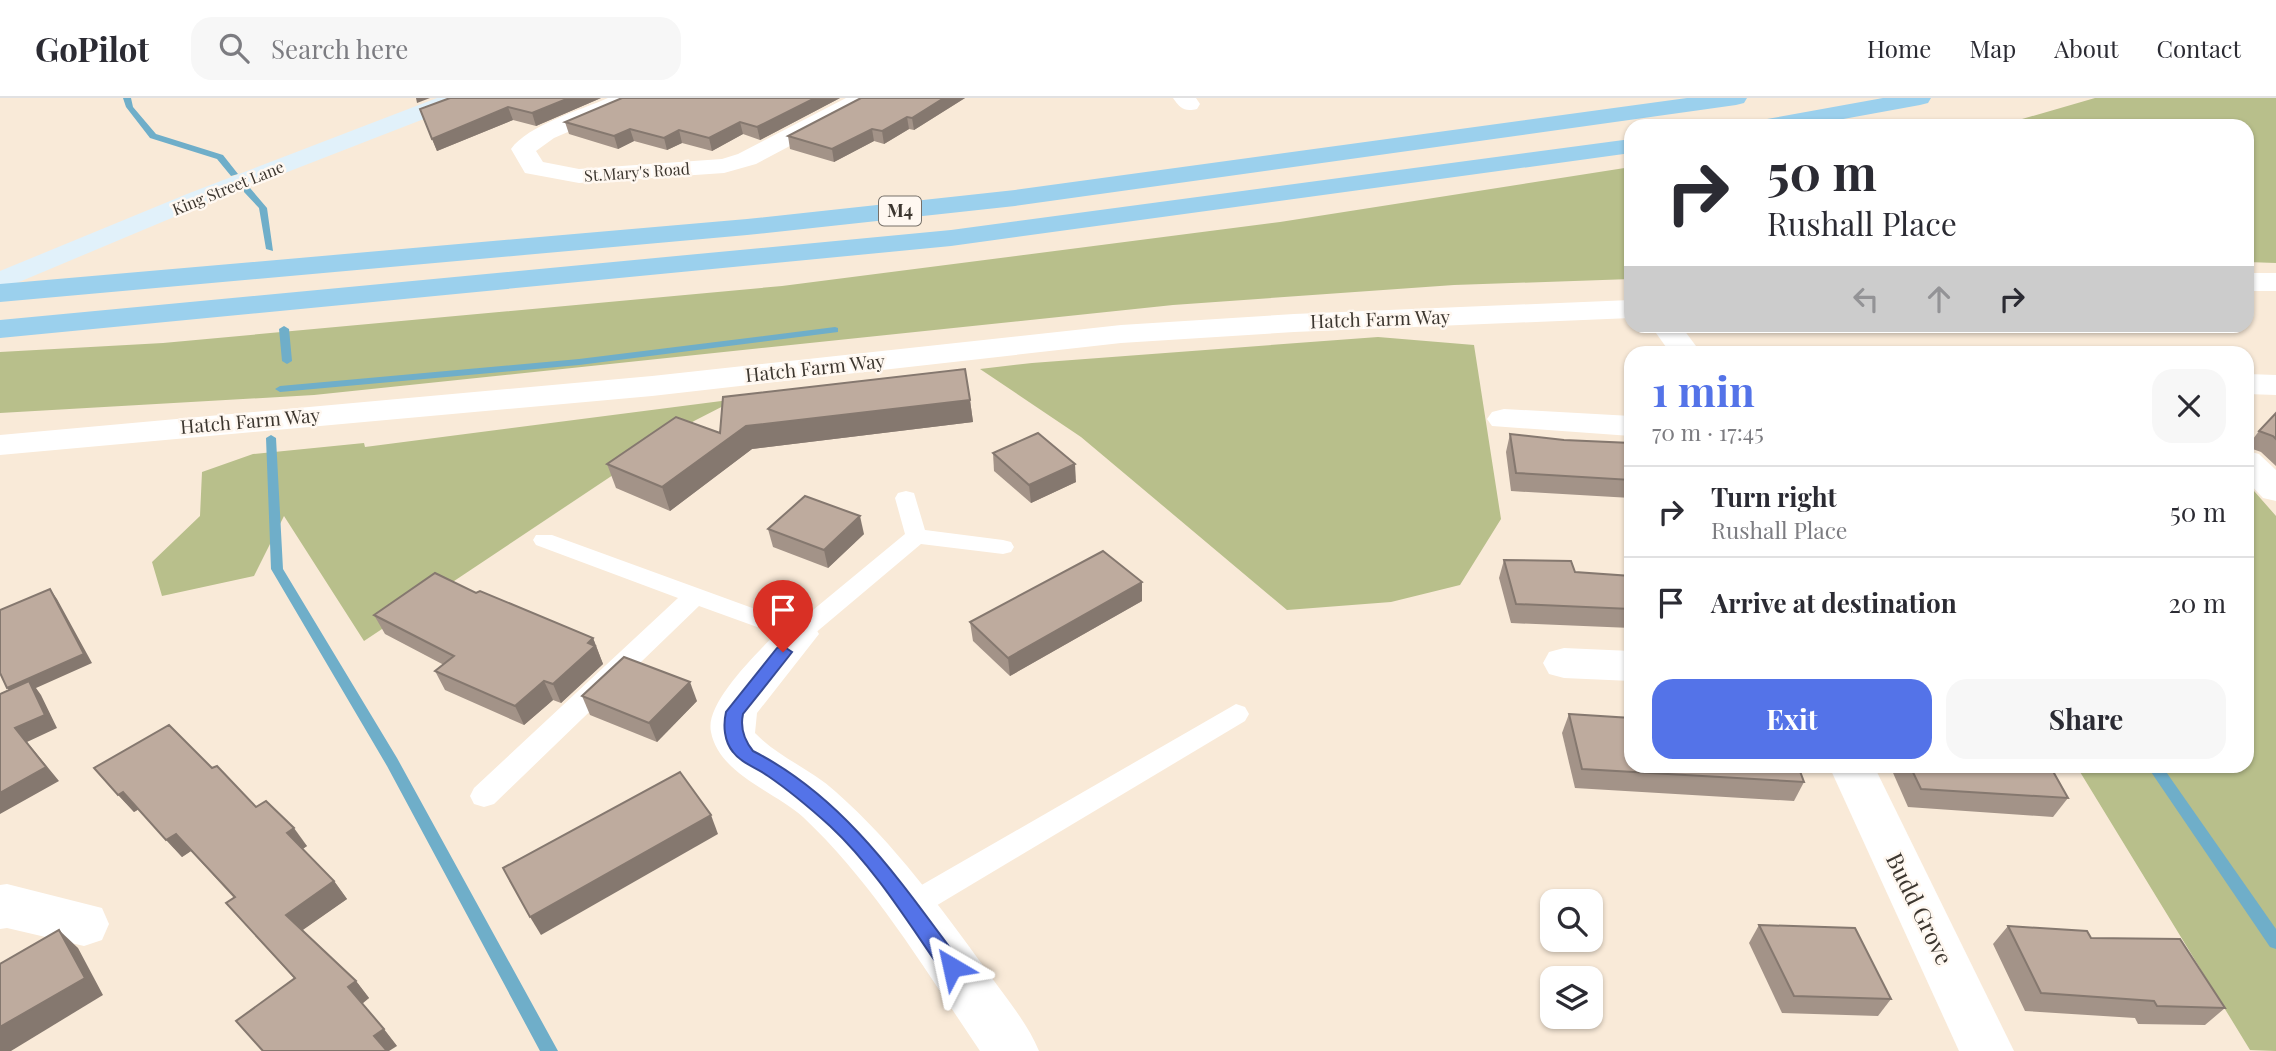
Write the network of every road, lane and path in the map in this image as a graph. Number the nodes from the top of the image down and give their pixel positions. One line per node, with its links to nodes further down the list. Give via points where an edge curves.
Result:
1 (457, 98): 8 (main road, King Street Lane)
2 (627, 98): 3 (street, St.Mary's Road, via 546,133 523,149 534,168 579,176 724,166 747,159)
3 (863, 98)
4 (1736, 98): 11 (highway, M4, via 1015,198 747,227)
5 (1920, 98): 6 (highway)
6 (1805, 119)
7 (1624, 147): 13 (highway, M4, via 951,238)
8 (0, 281)
9 (2254, 282): 10 (street)
10 (2276, 282)
11 (0, 293)
12 (1624, 309): 18 (street, Hatch Farm Way, via 1121,334 652,386)
13 (0, 328)
14 (2254, 384): 15 (street)
15 (2276, 385)
16 (1504, 419): 17 (street)
17 (1624, 426)
18 (0, 445)
19 (2254, 468): 20 (street)
20 (2276, 490)
21 (906, 498): 22 (lane)
22 (916, 536): 24 (lane); 26 (lane)
23 (544, 540): 25 (lane)
24 (1003, 547)
25 (695, 596): 26 (lane); 31 (lane)
26 (799, 634): 33 (street, via 735,712 733,735 747,756 791,781 840,824)
27 (1564, 663): 28 (street)
28 (1624, 666)
29 (1236, 714): 33 (lane)
30 (1854, 773): 36 (street, Budd Grove)
31 (484, 796)
32 (0, 907): 34 (street)
33 (909, 907): 35 (street)
34 (84, 924)
35 (1012, 1051)
36 (1987, 1051)

